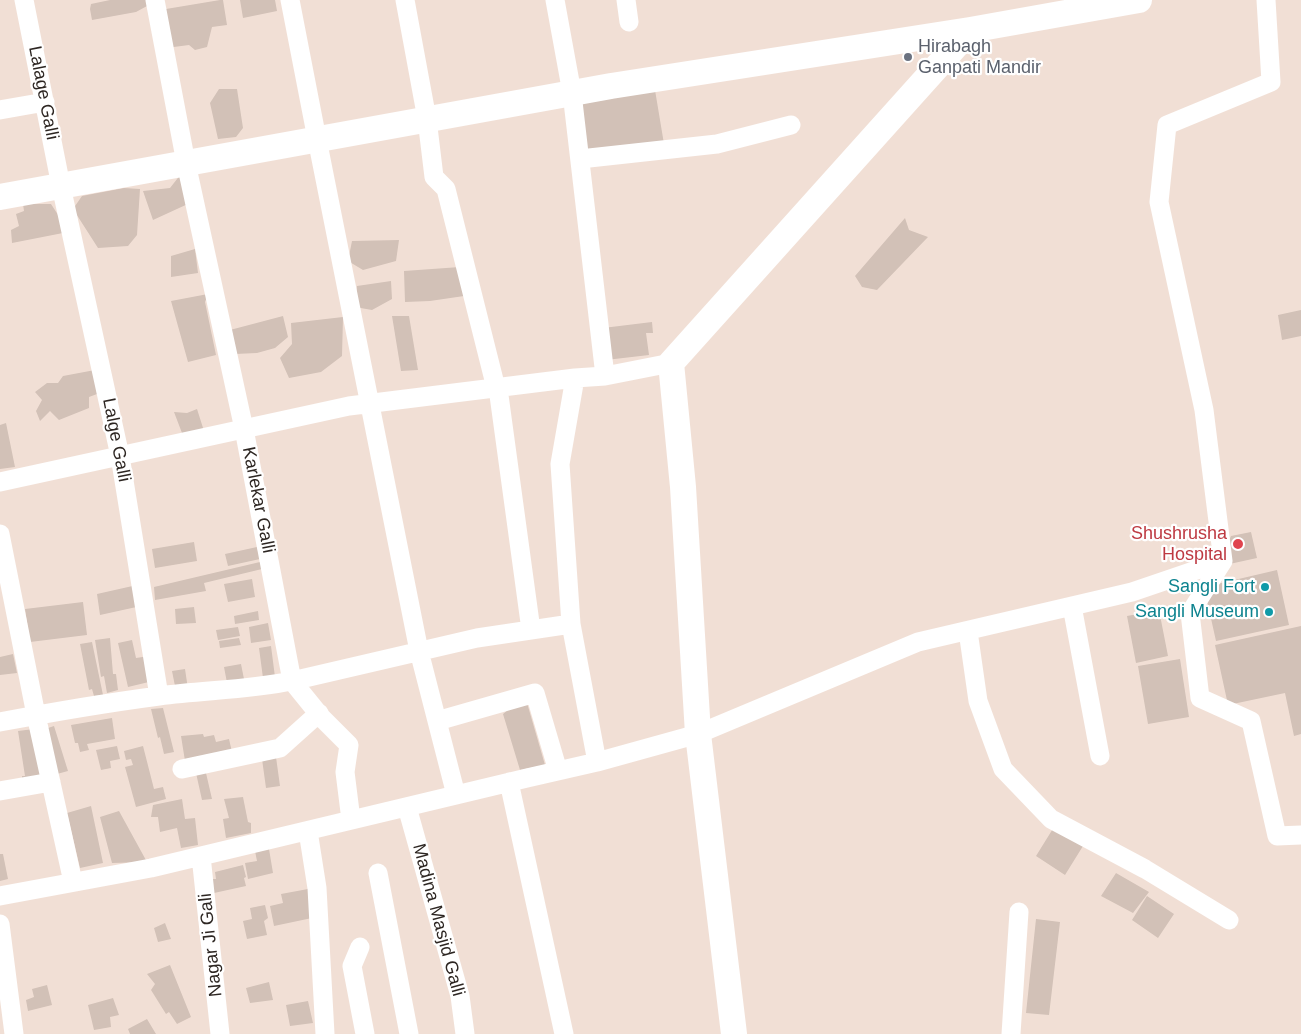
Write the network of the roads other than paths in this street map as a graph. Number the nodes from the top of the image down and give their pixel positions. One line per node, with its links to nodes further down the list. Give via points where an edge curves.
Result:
1 (24, 0): 12 (street, Lalage Galli)
2 (155, 0): 18 (street, Karlekar Galli)
3 (290, 0): 16 (street)
4 (405, 0): 14 (street)
5 (555, 0): 11 (street)
6 (626, 0): 9 (street)
7 (1140, 0): 10 (street)
8 (1266, 0): 30 (street, via 1271,82 1167,126 1159,202 1204,410)
9 (629, 22)
10 (970, 30): 11 (street); 21 (street)
11 (572, 93): 14 (street); 17 (street)
12 (44, 102): 13 (street); 19 (street, Lalage Galli)
13 (0, 110)
14 (426, 119): 16 (street); 24 (street, via 434,177 446,189)
15 (791, 125): 17 (street, via 717,144)
16 (317, 139): 18 (street); 25 (street)
17 (580, 159): 22 (street)
18 (186, 163): 19 (street); 26 (street, Karlekar Galli)
19 (61, 186): 20 (street); 27 (street, Lalge Galli)
20 (0, 197)
21 (671, 363): 22 (street); 42 (street, via 683,487)
22 (606, 376): 23 (street)
23 (575, 378): 24 (street); 32 (street, via 560,464)
24 (497, 388): 25 (street); 33 (street)
25 (370, 404): 26 (street); 35 (street)
26 (244, 430): 27 (street); 36 (street, Karlekar Galli)
27 (120, 456): 28 (street); 37 (street, Lalge Galli)
28 (0, 482)
29 (0, 534): 39 (street)
30 (1223, 561): 31 (street, via 1132,592); 54 (street, via 1190,613 1200,698 1251,721 1277,836)
31 (1072, 606): 34 (street); 43 (street)
32 (571, 624): 33 (street); 44 (street)
33 (531, 630): 35 (street)
34 (968, 630): 42 (street, via 918,642); 60 (street, via 978,701 1003,769 1051,819 1145,869)
35 (419, 651): 36 (street); 40 (street)
36 (292, 681): 37 (street, via 264,687); 38 (street, Karlekar Galli)
37 (159, 696): 39 (street)
38 (319, 713): 45 (street, via 280,748); 52 (street, Karlekar Galli, via 349,745 345,772)
39 (36, 715): 41 (street); 47 (street)
40 (437, 721): 46 (street, via 535,694); 50 (street)
41 (0, 722)
42 (698, 734): 44 (street); 70 (street)
43 (1100, 756)
44 (596, 762): 46 (street)
45 (182, 768)
46 (558, 771): 48 (street)
47 (51, 782): 49 (street); 57 (street)
48 (509, 782): 50 (street); 69 (street)
49 (0, 791)
50 (456, 795): 51 (street)
51 (407, 807): 52 (street); 68 (street, Madina Masjid Galli, via 460,996)
52 (351, 820): 53 (street)
53 (308, 831): 55 (street); 65 (street, via 317,888)
54 (1301, 835)
55 (201, 856): 57 (street); 64 (street, Nagar Ji Gali)
56 (378, 873): 67 (street)
57 (73, 882): 58 (street)
58 (0, 896)
59 (1019, 912): 71 (street)
60 (1229, 920)
61 (0, 924): 63 (street)
62 (360, 947): 66 (street, via 352,966)
63 (14, 1034)
64 (220, 1034)
65 (324, 1034)
66 (366, 1034)
67 (410, 1034)
68 (465, 1034)
69 (564, 1034)
70 (734, 1034)
71 (1011, 1034)

